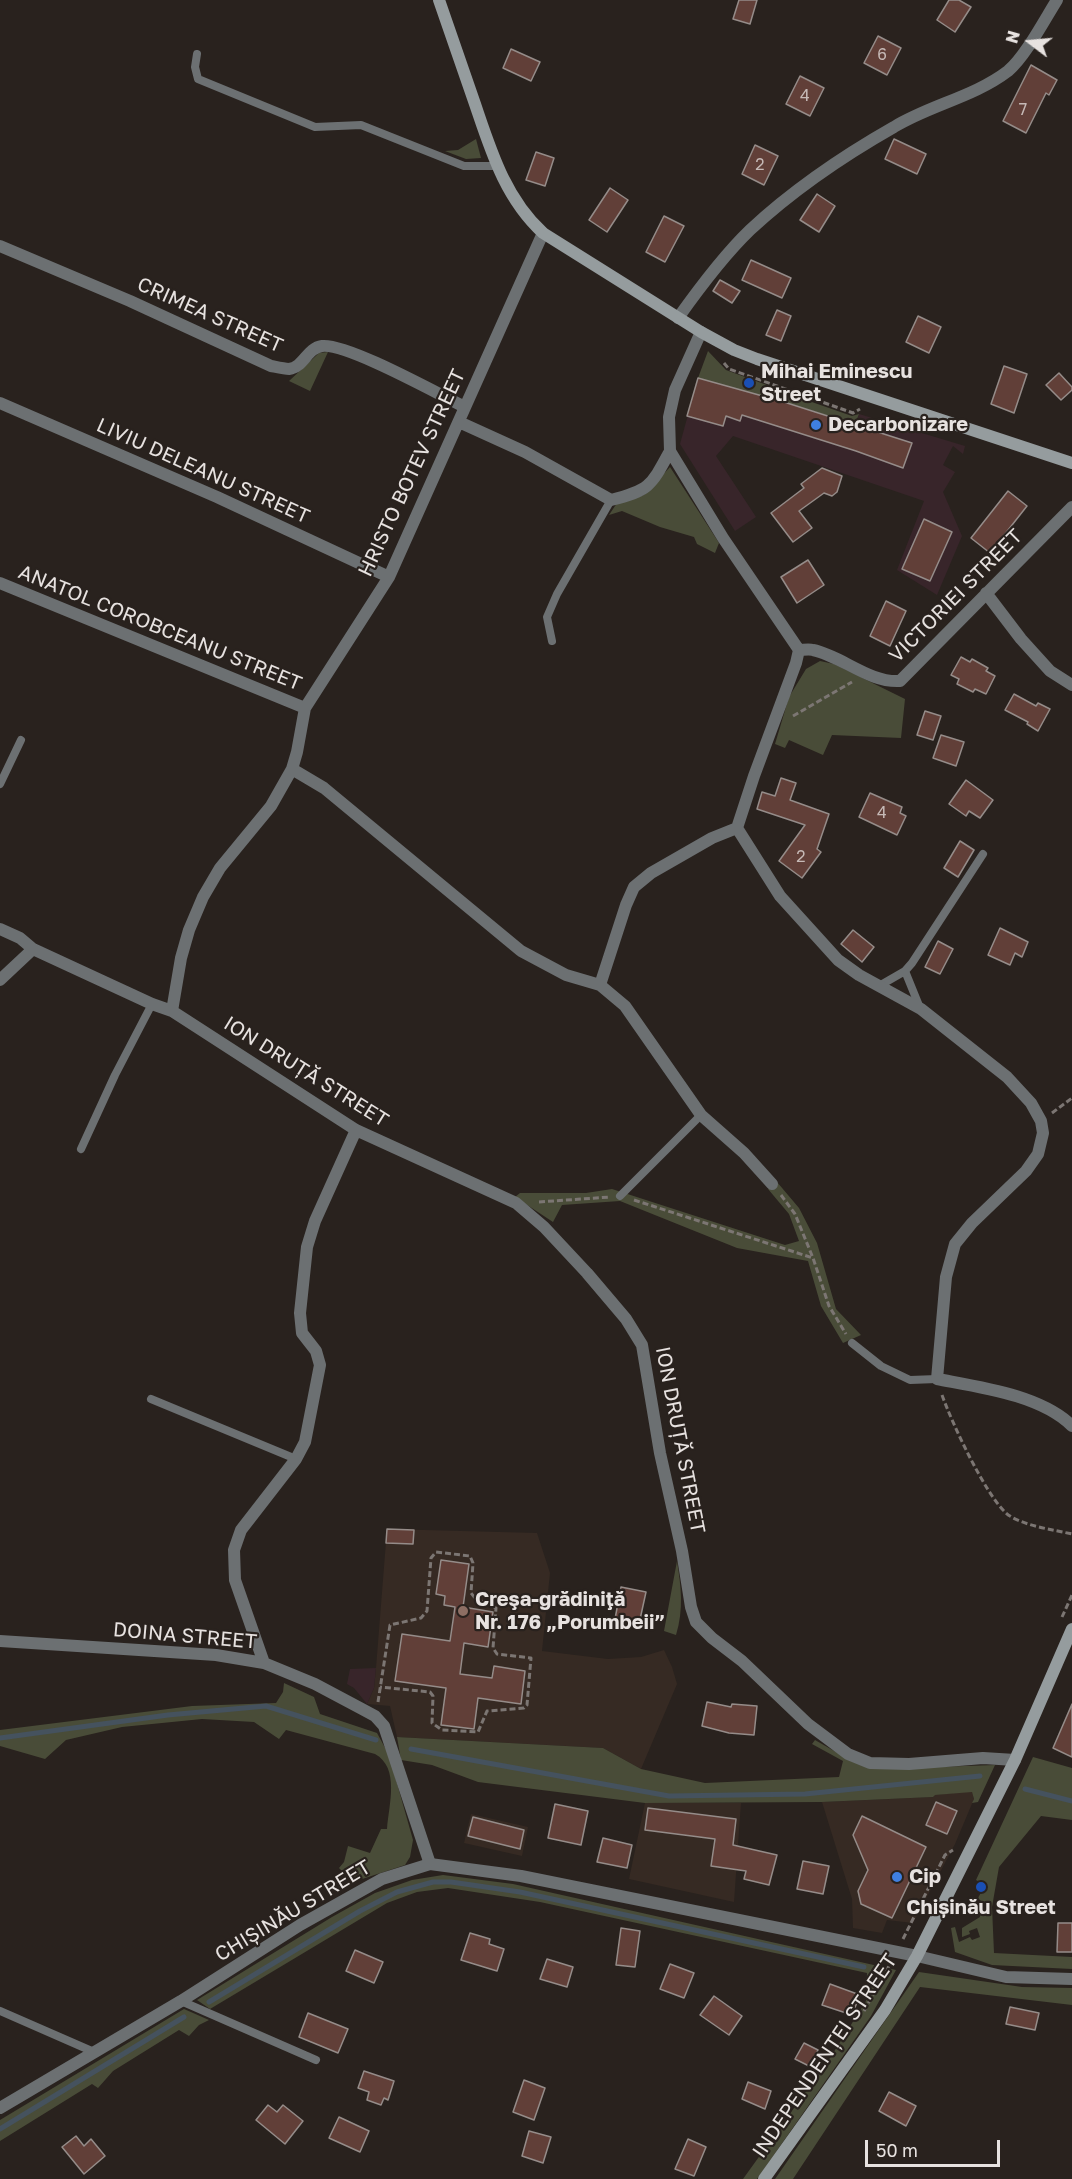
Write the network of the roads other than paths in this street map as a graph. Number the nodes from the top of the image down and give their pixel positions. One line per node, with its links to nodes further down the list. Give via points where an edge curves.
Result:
1 (439, 0): 4 (main road)
2 (1057, 0): 7 (street, via 1009,70 896,125 785,199 706,279)
3 (197, 54): 4 (lane, via 198,79 315,127 361,125 464,166)
4 (496, 166): 5 (main road, via 516,204)
5 (543, 233): 7 (main road); 10 (street, HRISTO BOTEV STREET)
6 (0, 246): 10 (street, CRIMEA STREET, via 271,366 289,369 300,364 312,349 323,346 347,351)
7 (678, 318): 8 (main road)
8 (701, 332): 12 (street, via 675,390 669,417); 13 (main road, via 757,359)
9 (0, 403): 16 (street, LIVIU DELEANU STREET)
10 (465, 407): 11 (street, HRISTO BOTEV STREET)
11 (459, 422): 14 (street, via 525,452); 16 (street, HRISTO BOTEV STREET)
12 (669, 451): 14 (street, via 653,482 633,494); 20 (street)
13 (1072, 463)
14 (611, 500): 19 (lane, via 547,617)
15 (1072, 507): 18 (street, VICTORIEI STREET)
16 (389, 577): 22 (street, HRISTO BOTEV STREET)
17 (0, 583): 22 (street, ANATOL COROBCEANU STREET)
18 (986, 593): 20 (street, VICTORIEI STREET, via 900,681 867,673 814,650); 21 (street, via 1050,671)
19 (552, 641)
20 (799, 650): 26 (street)
21 (1072, 685)
22 (305, 708): 24 (street, HRISTO BOTEV STREET)
23 (21, 740): 25 (lane)
24 (292, 769): 32 (street, via 324,788 521,951 566,975); 36 (street, HRISTO BOTEV STREET, via 271,806 220,868 203,897 181,958)
25 (0, 784)
26 (737, 828): 32 (street, via 661,867 634,887); 33 (street, via 780,897 838,960)
27 (983, 854): 30 (lane)
28 (0, 929): 29 (street, ION DRUȚĂ STREET)
29 (33, 949): 31 (street); 34 (street, ION DRUȚĂ STREET)
30 (905, 971): 33 (lane); 35 (lane)
31 (0, 980)
32 (600, 985): 37 (street, via 625,1006)
33 (879, 986): 35 (street)
34 (152, 1004): 36 (street, ION DRUȚĂ STREET); 39 (lane)
35 (921, 1009): 43 (street, via 1007,1077 1031,1103 1043,1133 1038,1154 1026,1171 955,1244 945,1277)
36 (172, 1011): 38 (street, ION DRUȚĂ STREET)
37 (701, 1115): 40 (street); 41 (lane)
38 (356, 1131): 46 (street, via 307,1246 300,1313 302,1333 316,1351 320,1365 305,1442); 50 (street, ION DRUȚĂ STREET, via 516,1203 544,1227 626,1319 642,1345 691,1606 696,1622 712,1638 808,1724 835,1746 861,1760 909,1764 983,1758)
39 (81, 1149)
40 (772, 1184)
41 (620, 1196)
42 (852, 1343): 43 (lane, via 881,1366 910,1380)
43 (937, 1379): 45 (street, via 1026,1400 1062,1416)
44 (151, 1398): 46 (lane)
45 (1072, 1426)
46 (296, 1459): 49 (street, via 241,1530 234,1550 235,1580)
47 (1072, 1629): 50 (main road, INDEPENDENȚEI STREET)
48 (0, 1641): 49 (street, DOINA STREET, via 216,1655)
49 (264, 1662): 51 (street, DOINA STREET, via 315,1684 375,1716 384,1726)
50 (1015, 1760): 52 (main road, INDEPENDENȚEI STREET)
51 (430, 1864): 52 (street, CHIȘINĂU STREET, via 521,1876); 54 (street, CHIȘINĂU STREET, via 382,1879 300,1925)
52 (917, 1956): 53 (street, CHIȘINĂU STREET, via 1006,1977); 59 (main road, INDEPENDENȚEI STREET, via 885,2010)
53 (1072, 1979)
54 (181, 2001): 56 (street, CHIȘINĂU STREET); 57 (lane)
55 (0, 2011): 56 (lane)
56 (94, 2052): 58 (street, CHIȘINĂU STREET)
57 (315, 2060)
58 (0, 2108)
59 (764, 2179)

